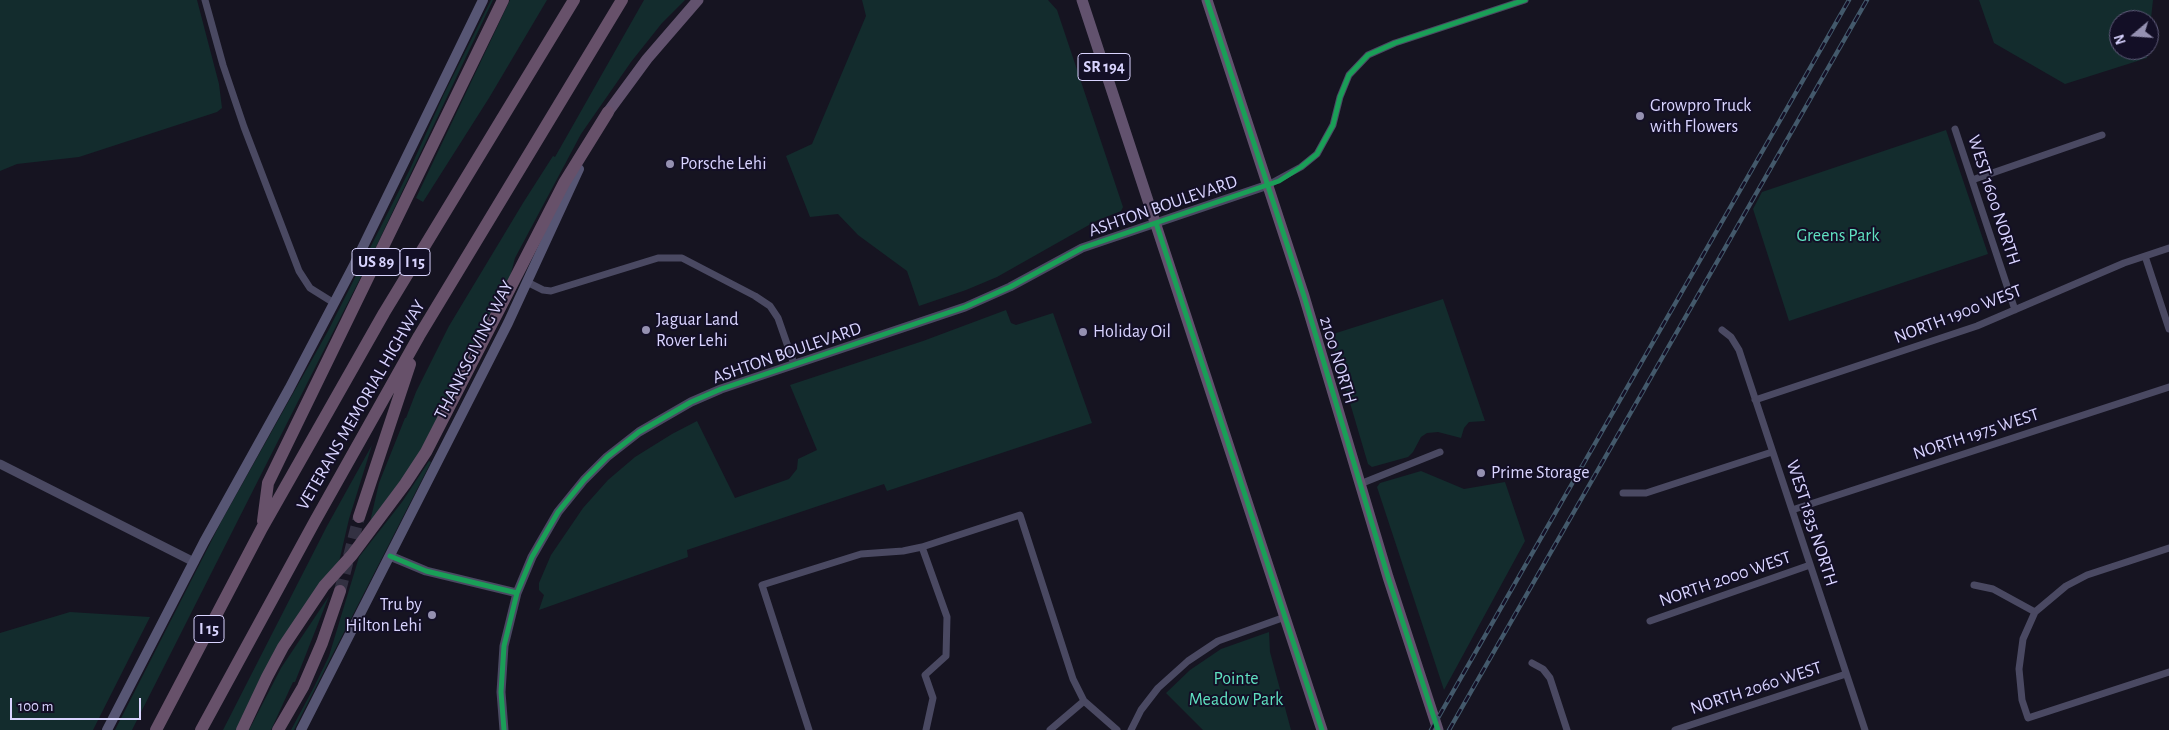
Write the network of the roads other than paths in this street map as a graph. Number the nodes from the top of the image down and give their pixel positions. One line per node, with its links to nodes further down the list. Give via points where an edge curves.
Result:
1 (205, 0): 19 (street, via 236,103 299,271 310,288)
2 (483, 0): 19 (main road)
3 (504, 0): 34 (highway, US 89, via 268,484)
4 (574, 0): 34 (highway, VETERANS MEMORIAL HIGHWAY / I 15, via 384,312)
5 (622, 0): 23 (highway, VETERANS MEMORIAL HIGHWAY / I 15)
6 (698, 0): 10 (highway, THANKSGIVING WAY, via 647,59)
7 (1082, 0): 15 (highway, SR 194)
8 (1207, 0): 14 (highway, 2100 NORTH)
9 (1525, 0): 14 (street, via 1368,55 1350,75 1332,126 1317,154 1301,168)
10 (608, 112): 18 (main road, THANKSGIVING WAY, via 569,188); 53 (highway, via 564,182 426,452 352,555 324,586 284,647)
11 (1955, 129): 13 (street, WEST 1600 NORTH)
12 (2102, 135): 13 (street)
13 (1972, 180): 20 (street, WEST 1600 NORTH)
14 (1268, 185): 15 (street, ASHTON BOULEVARD); 30 (highway, 2100 NORTH)
15 (1156, 223): 24 (street, ASHTON BOULEVARD, via 1082,248 980,301); 44 (highway, SR 194)
16 (2169, 248): 17 (street, NORTH 1900 WEST)
17 (2145, 256): 20 (street, NORTH 1900 WEST); 21 (street)
18 (528, 282): 24 (street, via 551,291 658,258 682,258 770,306 778,318); 37 (main road, THANKSGIVING WAY)
19 (334, 304): 38 (main road)
20 (2015, 310): 26 (street, NORTH 1900 WEST, via 1977,326)
21 (2169, 329)
22 (1722, 330): 26 (street, WEST 1835 NORTH, via 1736,344)
23 (419, 336): 33 (highway); 52 (highway, VETERANS MEMORIAL HIGHWAY / I 15)
24 (794, 364): 42 (street, ASHTON BOULEVARD, via 721,388 691,402 643,429 607,457 584,480 550,524)
25 (2169, 387): 32 (street, NORTH 1975 WEST)
26 (1755, 400): 28 (street, WEST 1835 NORTH)
27 (1440, 452): 30 (street)
28 (1772, 452): 31 (street, via 1646,494); 32 (street, WEST 1835 NORTH)
29 (0, 464): 38 (street)
30 (1360, 484): 63 (highway, 2100 NORTH)
31 (1623, 493)
32 (1792, 510): 39 (street, WEST 1835 NORTH)
33 (359, 517)
34 (262, 528): 51 (highway, VETERANS MEMORIAL HIGHWAY / I 15)
35 (922, 547): 49 (street, via 1020,515 1073,679); 57 (street, via 861,554 762,585); 58 (street, via 947,618 946,656 926,676 933,698)
36 (2169, 548): 43 (street, via 2087,575 2066,586)
37 (390, 556): 42 (street, via 426,571); 55 (main road, THANKSGIVING WAY)
38 (194, 562): 50 (main road)
39 (1810, 565): 45 (street, NORTH 2000 WEST); 48 (street, WEST 1835 NORTH)
40 (1974, 585): 43 (street, via 1993,589)
41 (340, 590): 54 (highway, via 303,687)
42 (516, 593): 56 (street, ASHTON BOULEVARD, via 502,669)
43 (2035, 612): 47 (street, via 2024,639 2019,669 2022,700 2028,718)
44 (1285, 616): 61 (street, via 1218,641 1188,661 1158,688); 62 (highway, SR 194)
45 (1650, 621)
46 (1532, 663): 64 (street, via 1550,678)
47 (2169, 672)
48 (1846, 674): 65 (street, NORTH 2060 WEST); 66 (street, WEST 1835 NORTH)
49 (1084, 701): 59 (street); 60 (street)
50 (107, 730)
51 (156, 730)
52 (201, 730)
53 (242, 730)
54 (278, 730)
55 (301, 730)
56 (504, 730)
57 (809, 730)
58 (926, 730)
59 (1050, 730)
60 (1117, 730)
61 (1131, 730)
62 (1322, 730)
63 (1438, 730)
64 (1567, 730)
65 (1675, 730)
66 (1865, 730)

